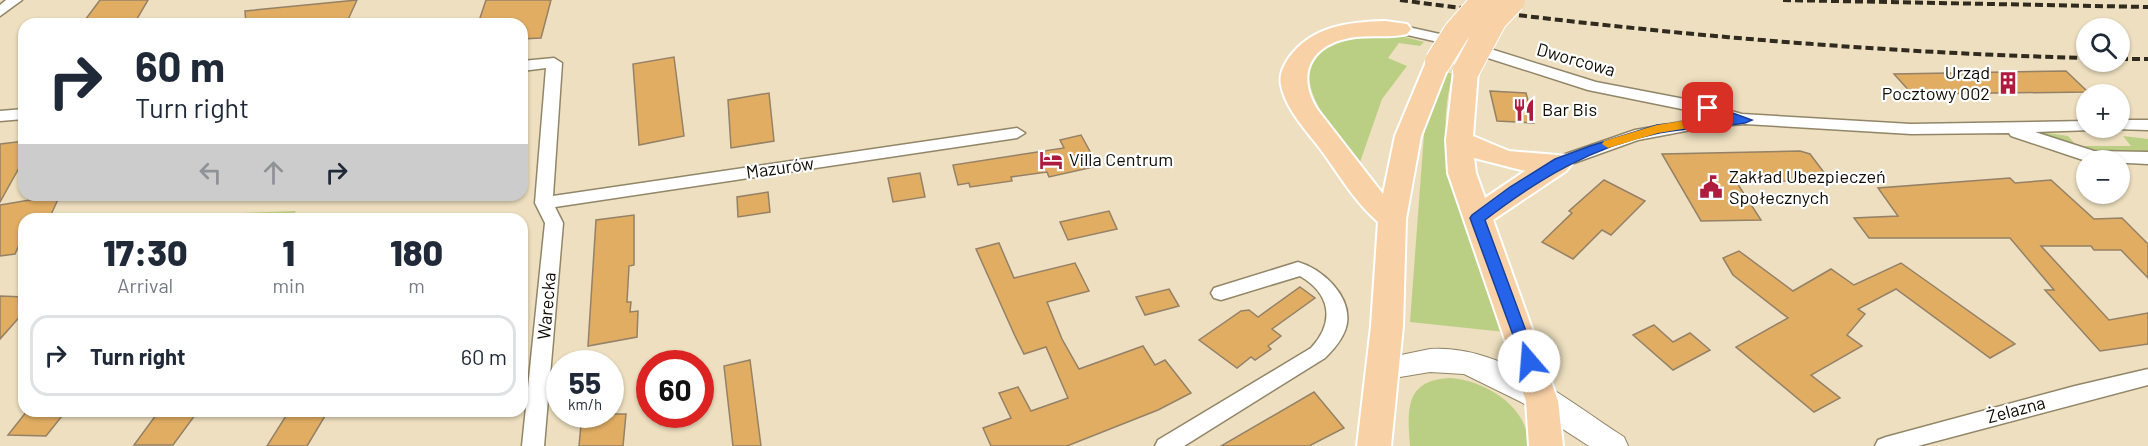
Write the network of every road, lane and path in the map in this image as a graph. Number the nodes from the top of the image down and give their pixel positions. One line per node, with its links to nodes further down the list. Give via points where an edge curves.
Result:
1 (15, 0): 4 (street)
2 (1485, 0): 20 (main road, bridge, via 1456,33 1438,62 1408,136)
3 (1512, 0): 15 (main road, bridge, via 1494,19 1466,71)
4 (0, 12)
5 (1399, 29): 9 (street, Dworcowa, via 1430,34 1576,82 1708,108); 20 (main road, via 1359,29 1319,41 1300,58 1293,78 1309,114 1376,206)
6 (528, 65): 18 (street, via 554,63)
7 (18, 114): 8 (street)
8 (0, 116)
9 (1745, 120): 13 (street, Dworcowa, via 1911,129); 17 (street, Dworcowa, via 1657,129)
10 (2148, 125): 12 (street)
11 (2076, 126): 13 (street, Dworcowa)
12 (2130, 126)
13 (2007, 128): 16 (street, Dworcowa, via 2093,157)
14 (1017, 133): 18 (street, Mazurów)
15 (1459, 140): 17 (main road, via 1498,159 1529,165); 19 (main road, via 1462,173)
16 (2148, 158)
17 (1560, 162): 19 (main road)
18 (544, 203): 26 (street, Warecka, via 554,223)
19 (1477, 218): 24 (main road)
20 (1392, 219): 22 (main road)
21 (1221, 293): 27 (street, via 1298,269 1311,272 1333,299 1338,322 1331,341 1318,353)
22 (1382, 369): 24 (main road, via 1431,360 1470,363); 25 (main road)
23 (2148, 377): 30 (street, Żelazna)
24 (1542, 402): 28 (main road); 29 (main road)
25 (1377, 443)
26 (533, 446)
27 (1166, 446)
28 (1546, 446)
29 (1613, 446)
30 (1886, 446)

